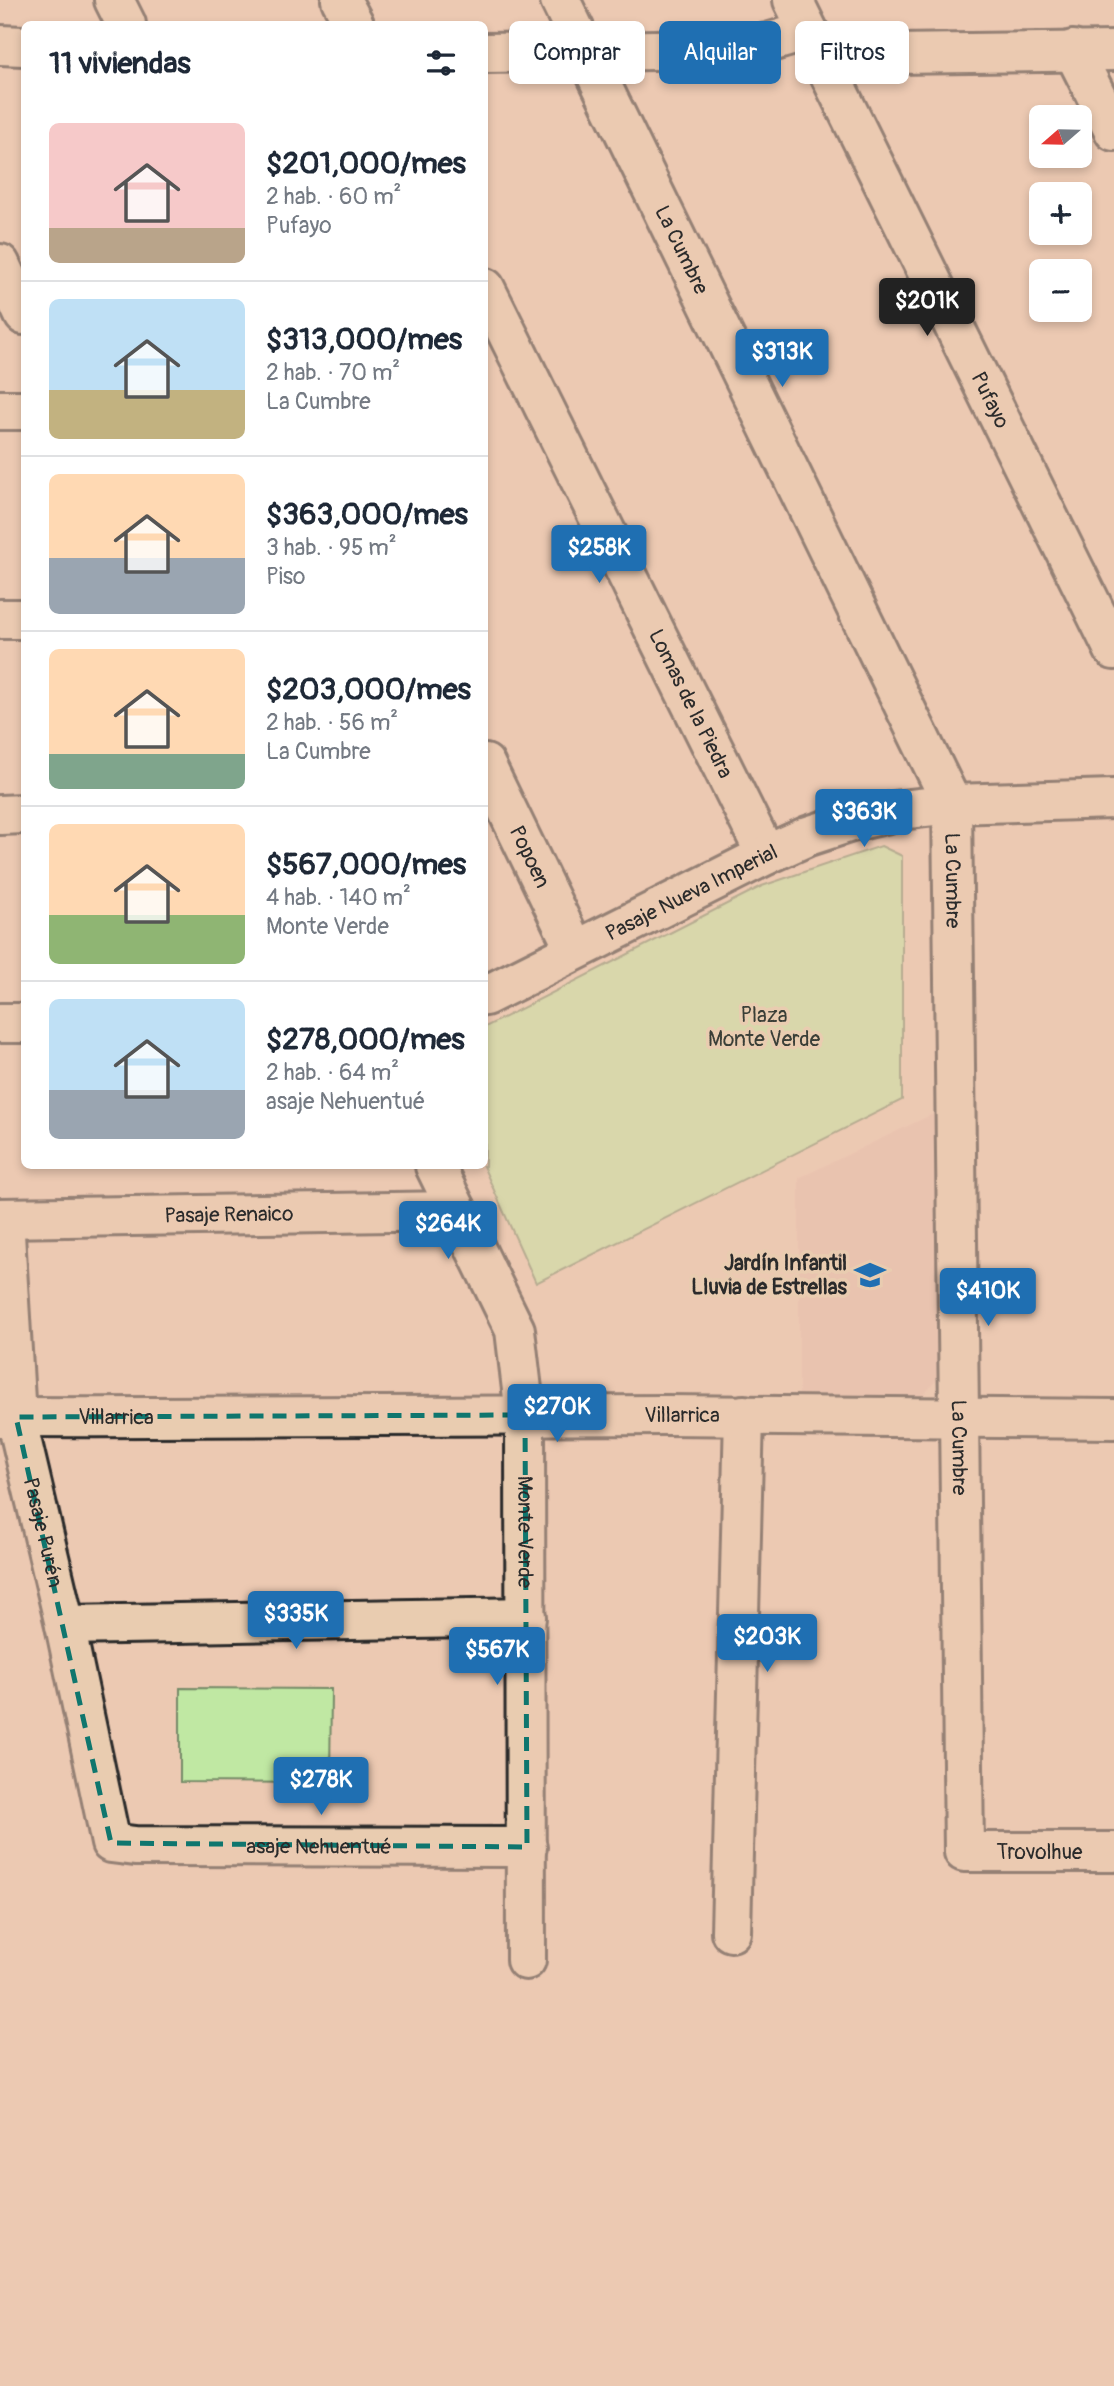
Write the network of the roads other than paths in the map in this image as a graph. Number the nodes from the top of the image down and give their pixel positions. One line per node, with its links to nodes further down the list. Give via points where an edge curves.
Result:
1 (114, 0): 5 (street)
2 (341, 0): 6 (street)
3 (559, 0): 7 (street, La Cumbre)
4 (804, 18): 10 (street, via 767,43); 11 (street); 24 (street, Pufayo)
5 (124, 21)
6 (352, 21)
7 (570, 21)
8 (0, 46): 9 (street)
9 (21, 46)
10 (645, 50)
11 (1073, 51): 12 (street); 16 (street)
12 (1114, 51)
13 (488, 53): 14 (street)
14 (509, 53)
15 (601, 84): 27 (street, La Cumbre)
16 (1114, 131)
17 (0, 264): 19 (street)
18 (488, 294): 30 (street, Lomas de la Piedra)
19 (21, 309)
20 (0, 410): 21 (street)
21 (21, 410)
22 (0, 619): 23 (street)
23 (21, 619)
24 (1114, 650)
25 (488, 770): 31 (street, Popoen)
26 (1114, 799): 27 (street, Pasaje Nueva Imperial)
27 (952, 804): 30 (street, Pasaje Nueva Imperial, via 851,822); 42 (street, La Cumbre)
28 (21, 814): 29 (street)
29 (0, 815)
30 (766, 855): 31 (street, Pasaje Nueva Imperial)
31 (575, 950): 32 (street, Pasaje Nueva Imperial)
32 (488, 994)
33 (0, 1023): 34 (street)
34 (21, 1023)
35 (436, 1169): 36 (street, Monte Verde)
36 (457, 1211): 37 (street, Pasaje Renaico); 38 (street, Monte Verde, via 515,1330)
37 (2, 1218): 40 (street, Pasaje Purén)
38 (525, 1415): 39 (street, Villarrica); 40 (street, Villarrica); 43 (street, Monte Verde)
39 (744, 1415): 42 (street, Villarrica); 49 (street)
40 (8, 1417): 44 (street, Pasaje Purén)
41 (1114, 1419): 42 (street, Villarrica)
42 (959, 1420): 47 (street, La Cumbre)
43 (526, 1617): 44 (street); 46 (street, Monte Verde)
44 (65, 1625): 45 (street, Pasaje Purén)
45 (111, 1843): 46 (street, asaje Nehuentué)
46 (527, 1847): 50 (street, Monte Verde)
47 (964, 1852): 48 (street, Trovolhue)
48 (1114, 1852)
49 (732, 1932)
50 (526, 1960)

